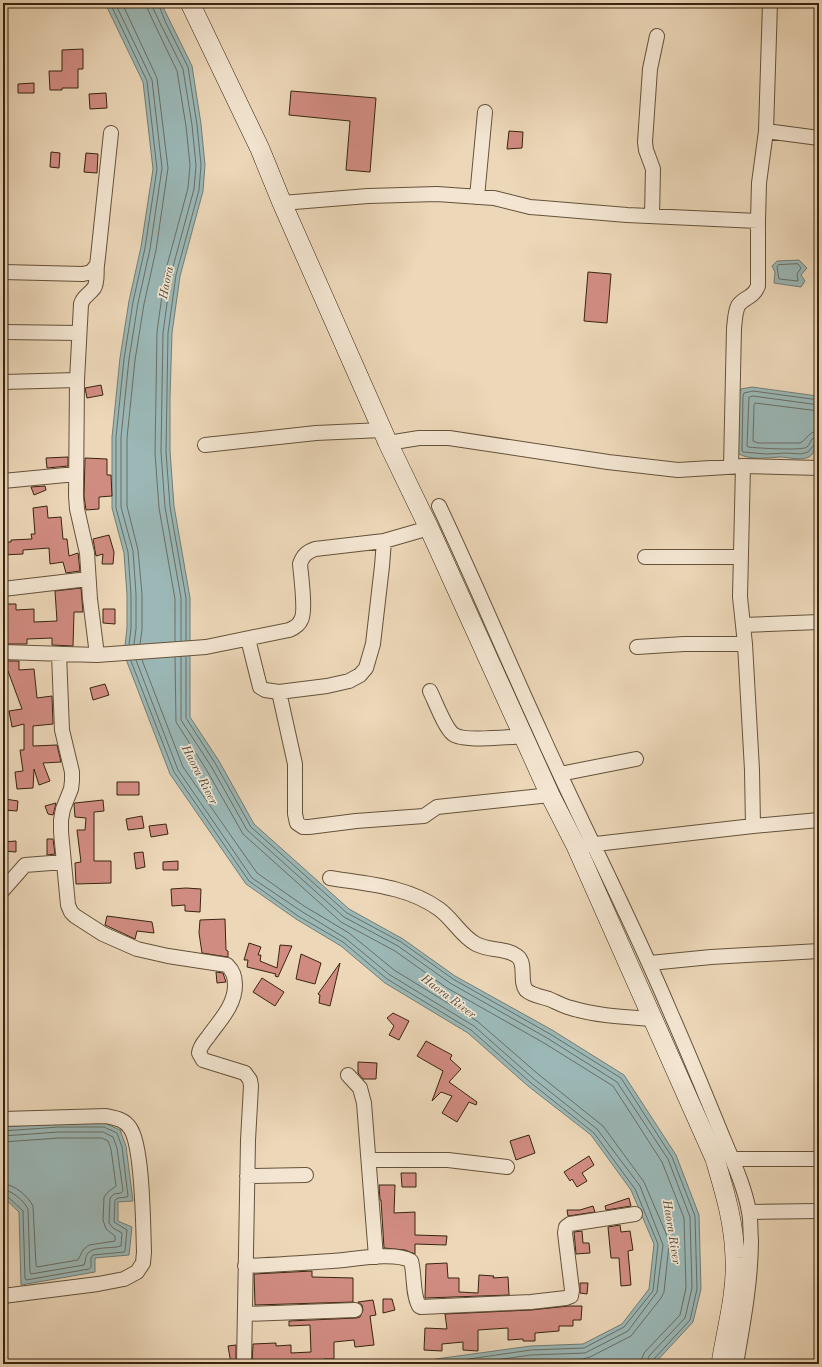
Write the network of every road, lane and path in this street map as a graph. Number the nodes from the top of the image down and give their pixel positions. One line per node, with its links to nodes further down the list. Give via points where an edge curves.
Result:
1 (190, 3): 9 (main road, via 260,150)
2 (770, 3): 5 (street)
3 (657, 36): 10 (street, via 650,69 645,142 653,169)
4 (485, 112): 8 (street)
5 (766, 131): 7 (street); 11 (street, via 759,183)
6 (111, 133): 12 (street, via 101,241)
7 (819, 138)
8 (477, 197): 9 (street, via 413,194); 10 (street, via 511,201 530,207)
9 (282, 203): 18 (main road)
10 (652, 216): 11 (street)
11 (758, 221): 20 (street, via 758,286 738,307 734,328)
12 (96, 265): 13 (street, via 91,272 82,274); 15 (street, via 95,286 81,304)
13 (3, 272)
14 (3, 332): 15 (street)
15 (79, 333): 16 (street)
16 (77, 380): 17 (street); 22 (street)
17 (3, 382)
18 (385, 436): 19 (street, via 316,433); 20 (street, via 449,438 678,470); 25 (main road)
19 (205, 445)
20 (737, 466): 21 (street); 28 (street)
21 (819, 468)
22 (76, 474): 23 (street); 29 (street, via 77,509 87,553)
23 (3, 480)
24 (439, 506): 43 (street)
25 (429, 528): 26 (street); 41 (main road)
26 (384, 541): 33 (street, via 315,549 309,552 300,564 303,607 301,620 295,628); 40 (street, via 373,644 366,668 349,681)
27 (645, 557): 28 (street)
28 (740, 557): 32 (street)
29 (88, 579): 30 (street); 38 (street)
30 (3, 589)
31 (819, 622): 32 (street)
32 (743, 625): 34 (street)
33 (248, 639): 38 (street, via 206,647); 40 (street, via 260,687)
34 (745, 644): 35 (street); 46 (street)
35 (637, 647)
36 (3, 652): 37 (street)
37 (59, 654): 38 (street); 48 (street, via 62,730 72,772 71,789 61,820)
38 (97, 654)
39 (430, 691): 41 (street, via 449,730 455,736)
40 (279, 692): 44 (street, via 295,764 295,814 299,825 309,827 424,816 437,807)
41 (524, 736): 44 (main road)
42 (636, 759): 43 (street)
43 (560, 774): 47 (street)
44 (550, 795): 47 (main road)
45 (819, 820): 46 (street)
46 (753, 826): 47 (street)
47 (585, 845): 52 (street); 53 (main road)
48 (64, 862): 50 (street, via 25,865); 61 (street, via 68,905 71,912 103,934 137,948 168,956 227,965 232,970 232,1000 199,1053 203,1060 245,1072 250,1080)
49 (330, 878): 53 (street, via 400,890 426,902 440,910 468,939 478,945 517,956 521,962 525,987 530,992 571,1008)
50 (3, 890)
51 (819, 951): 52 (street)
52 (650, 963): 56 (street)
53 (652, 1019): 71 (main road, via 715,1159 730,1208 736,1259)
54 (348, 1075): 58 (street, via 363,1094)
55 (3, 1119): 67 (street, via 106,1116 125,1122 135,1137 138,1154 144,1252 137,1272 124,1279)
56 (732, 1159): 57 (street); 63 (street)
57 (819, 1159)
58 (369, 1160): 59 (street, via 448,1160); 65 (street)
59 (507, 1167)
60 (306, 1175): 61 (street)
61 (247, 1176): 66 (street)
62 (819, 1211): 63 (street)
63 (749, 1212): 72 (street, via 750,1271)
64 (635, 1214): 65 (street, via 567,1226 565,1232 572,1293 566,1298 421,1307 416,1298 411,1261 403,1257)
65 (376, 1257): 66 (street)
66 (245, 1266): 69 (street)
67 (3, 1296)
68 (355, 1310): 69 (street)
69 (245, 1314): 70 (street)
70 (244, 1364)
71 (720, 1364)
72 (736, 1364)

